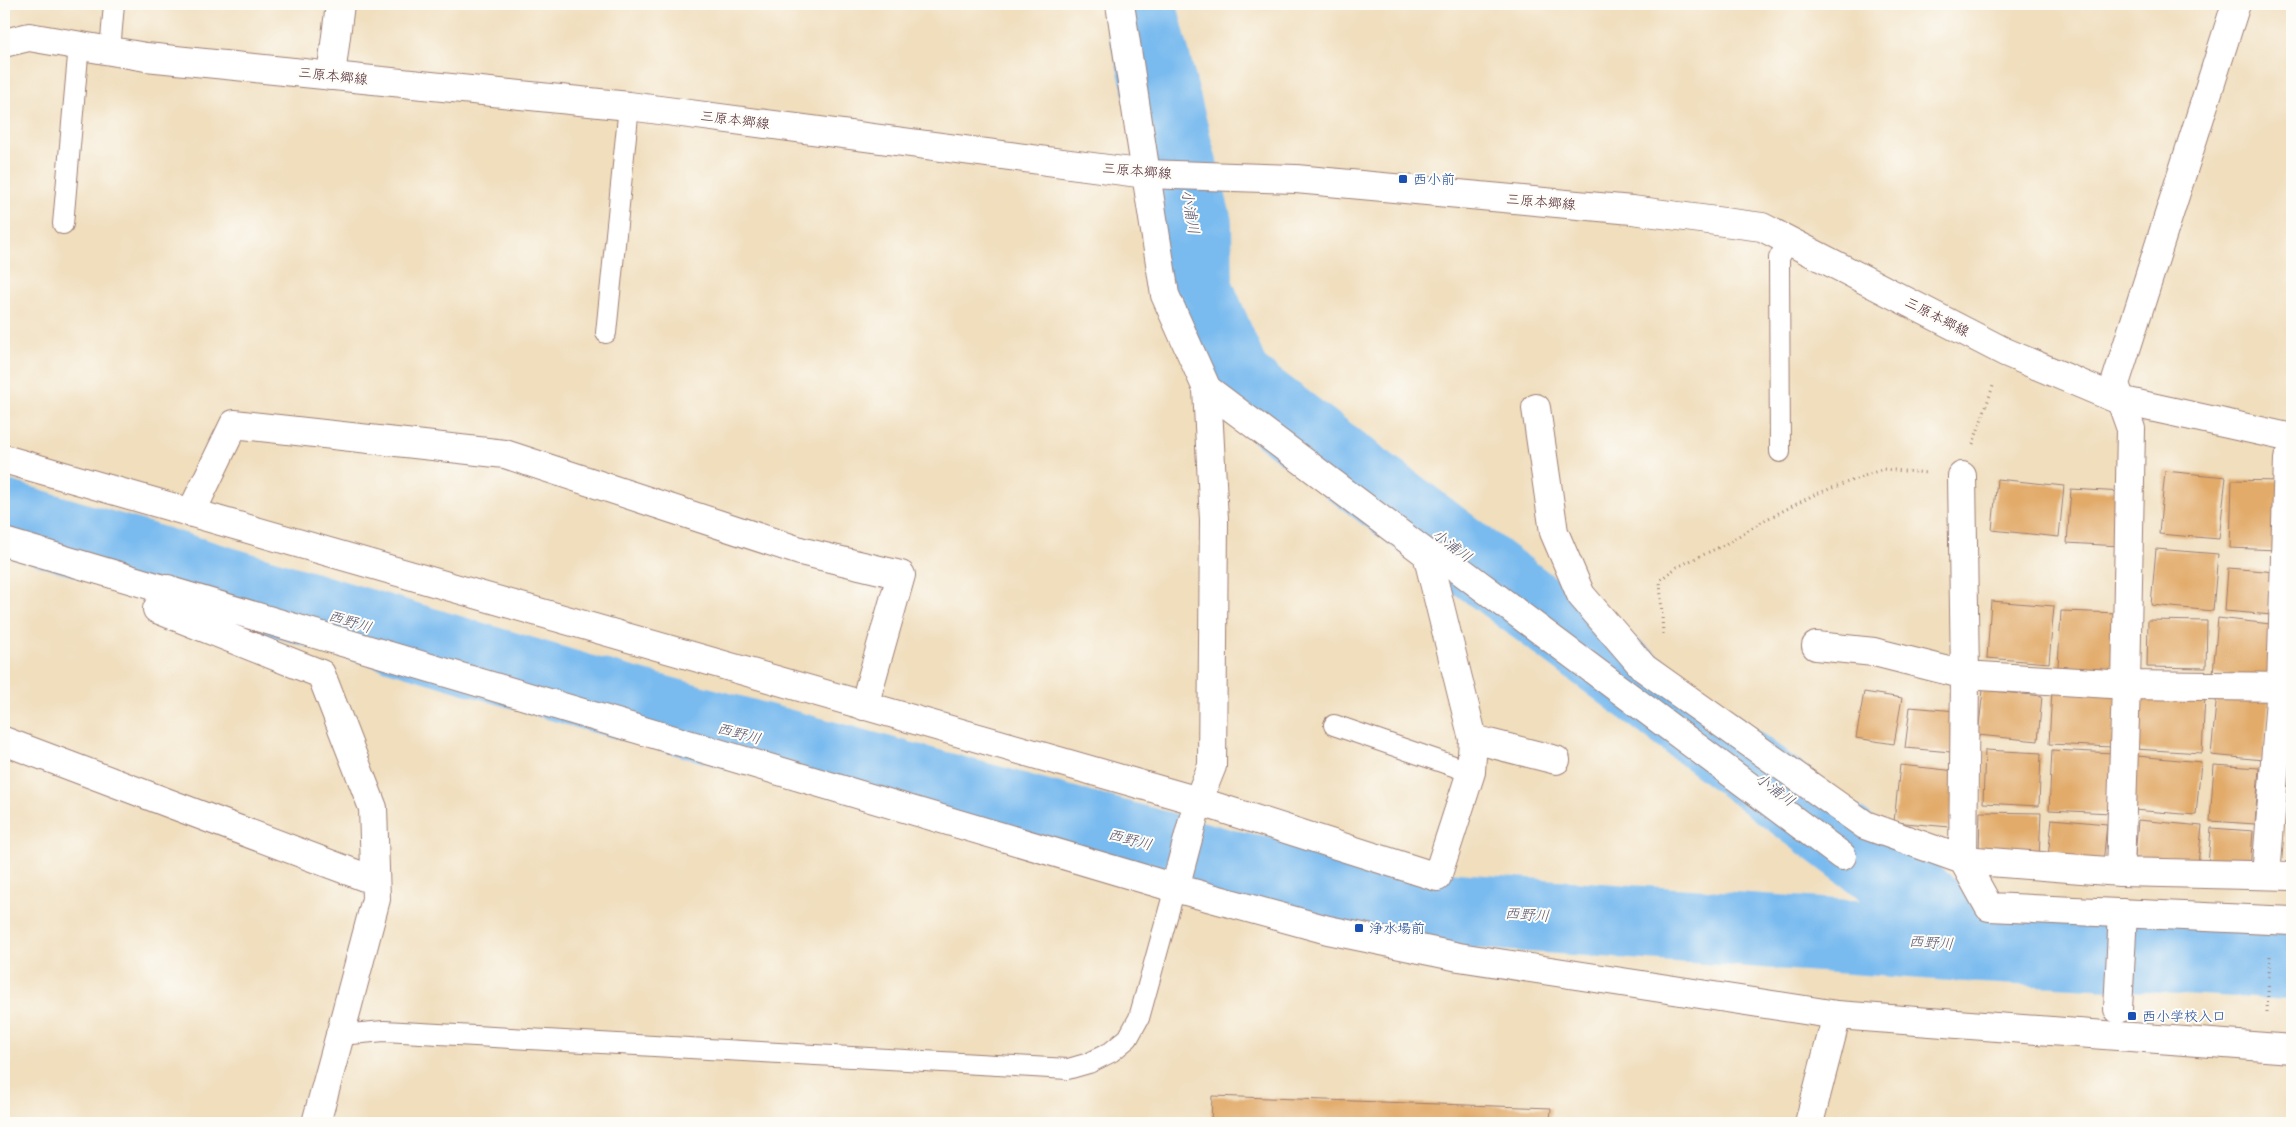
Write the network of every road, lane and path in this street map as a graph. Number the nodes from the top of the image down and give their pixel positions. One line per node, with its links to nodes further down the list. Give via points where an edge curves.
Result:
1 (114, 4): 7 (lane)
2 (340, 4): 8 (street)
3 (1120, 4): 10 (street)
4 (2236, 4): 16 (street, via 2114,384)
5 (4, 43): 6 (street, 三原本郷線, via 29,37)
6 (79, 46): 7 (street, 三原本郷線); 11 (lane)
7 (110, 51): 8 (street, 三原本郷線)
8 (331, 76): 9 (street, 三原本郷線)
9 (629, 106): 10 (street, 三原本郷線); 13 (lane)
10 (1146, 174): 12 (street, 三原本郷線, via 1296,179 1632,210 1762,227); 15 (street, via 1165,295)
11 (63, 224)
12 (1789, 240): 14 (street, 三原本郷線); 19 (lane, via 1778,258)
13 (606, 333)
14 (2005, 352): 16 (street, 三原本郷線); 22 (path)
15 (1207, 389): 25 (street, via 1427,554); 38 (street, via 1214,520 1212,766)
16 (2119, 400): 18 (street, 三原本郷線); 30 (street, via 2130,429)
17 (1536, 408): 29 (street, via 1554,532 1581,595 1644,668)
18 (2292, 438)
19 (1780, 452)
20 (2292, 454): 31 (street, via 2288,459)
21 (4, 459): 23 (street)
22 (1962, 476): 28 (street); 29 (path, via 1883,469 1816,494 1677,567 1660,580 1664,624)
23 (191, 513): 32 (street); 32 (street, via 234,424 505,454 800,551 901,575)
24 (4, 542): 26 (street)
25 (1428, 558): 34 (street); 39 (street, via 1445,559)
26 (168, 590): 43 (street, via 157,609 321,674 373,808); 44 (street)
27 (1816, 646): 28 (street, via 1874,652)
28 (1965, 675): 30 (street); 40 (street)
29 (1659, 680): 40 (street, via 1865,825)
30 (2126, 684): 31 (street); 41 (street)
31 (2287, 687): 42 (street)
32 (864, 706): 38 (street)
33 (1334, 725): 37 (lane)
34 (1473, 740): 36 (street); 37 (street)
35 (4, 741): 43 (street)
36 (1556, 760)
37 (1471, 772): 38 (street, via 1437,877)
38 (1198, 802): 44 (street)
39 (1842, 856)
40 (1963, 860): 41 (street); 45 (street, via 1990,907)
41 (2120, 872): 42 (street)
42 (2279, 875)
43 (375, 881): 50 (street, via 376,900)
44 (1176, 888): 48 (street, via 1328,930 1459,957); 50 (lane, via 1139,1018 1128,1038 1111,1052 1068,1069 384,1031)
45 (2123, 913): 46 (street); 47 (street)
46 (2282, 921): 49 (path)
47 (2118, 1009)
48 (1837, 1015): 51 (street); 53 (street)
49 (2266, 1022)
50 (340, 1035): 52 (street)
51 (2292, 1049)
52 (316, 1123)
53 (1809, 1123)

